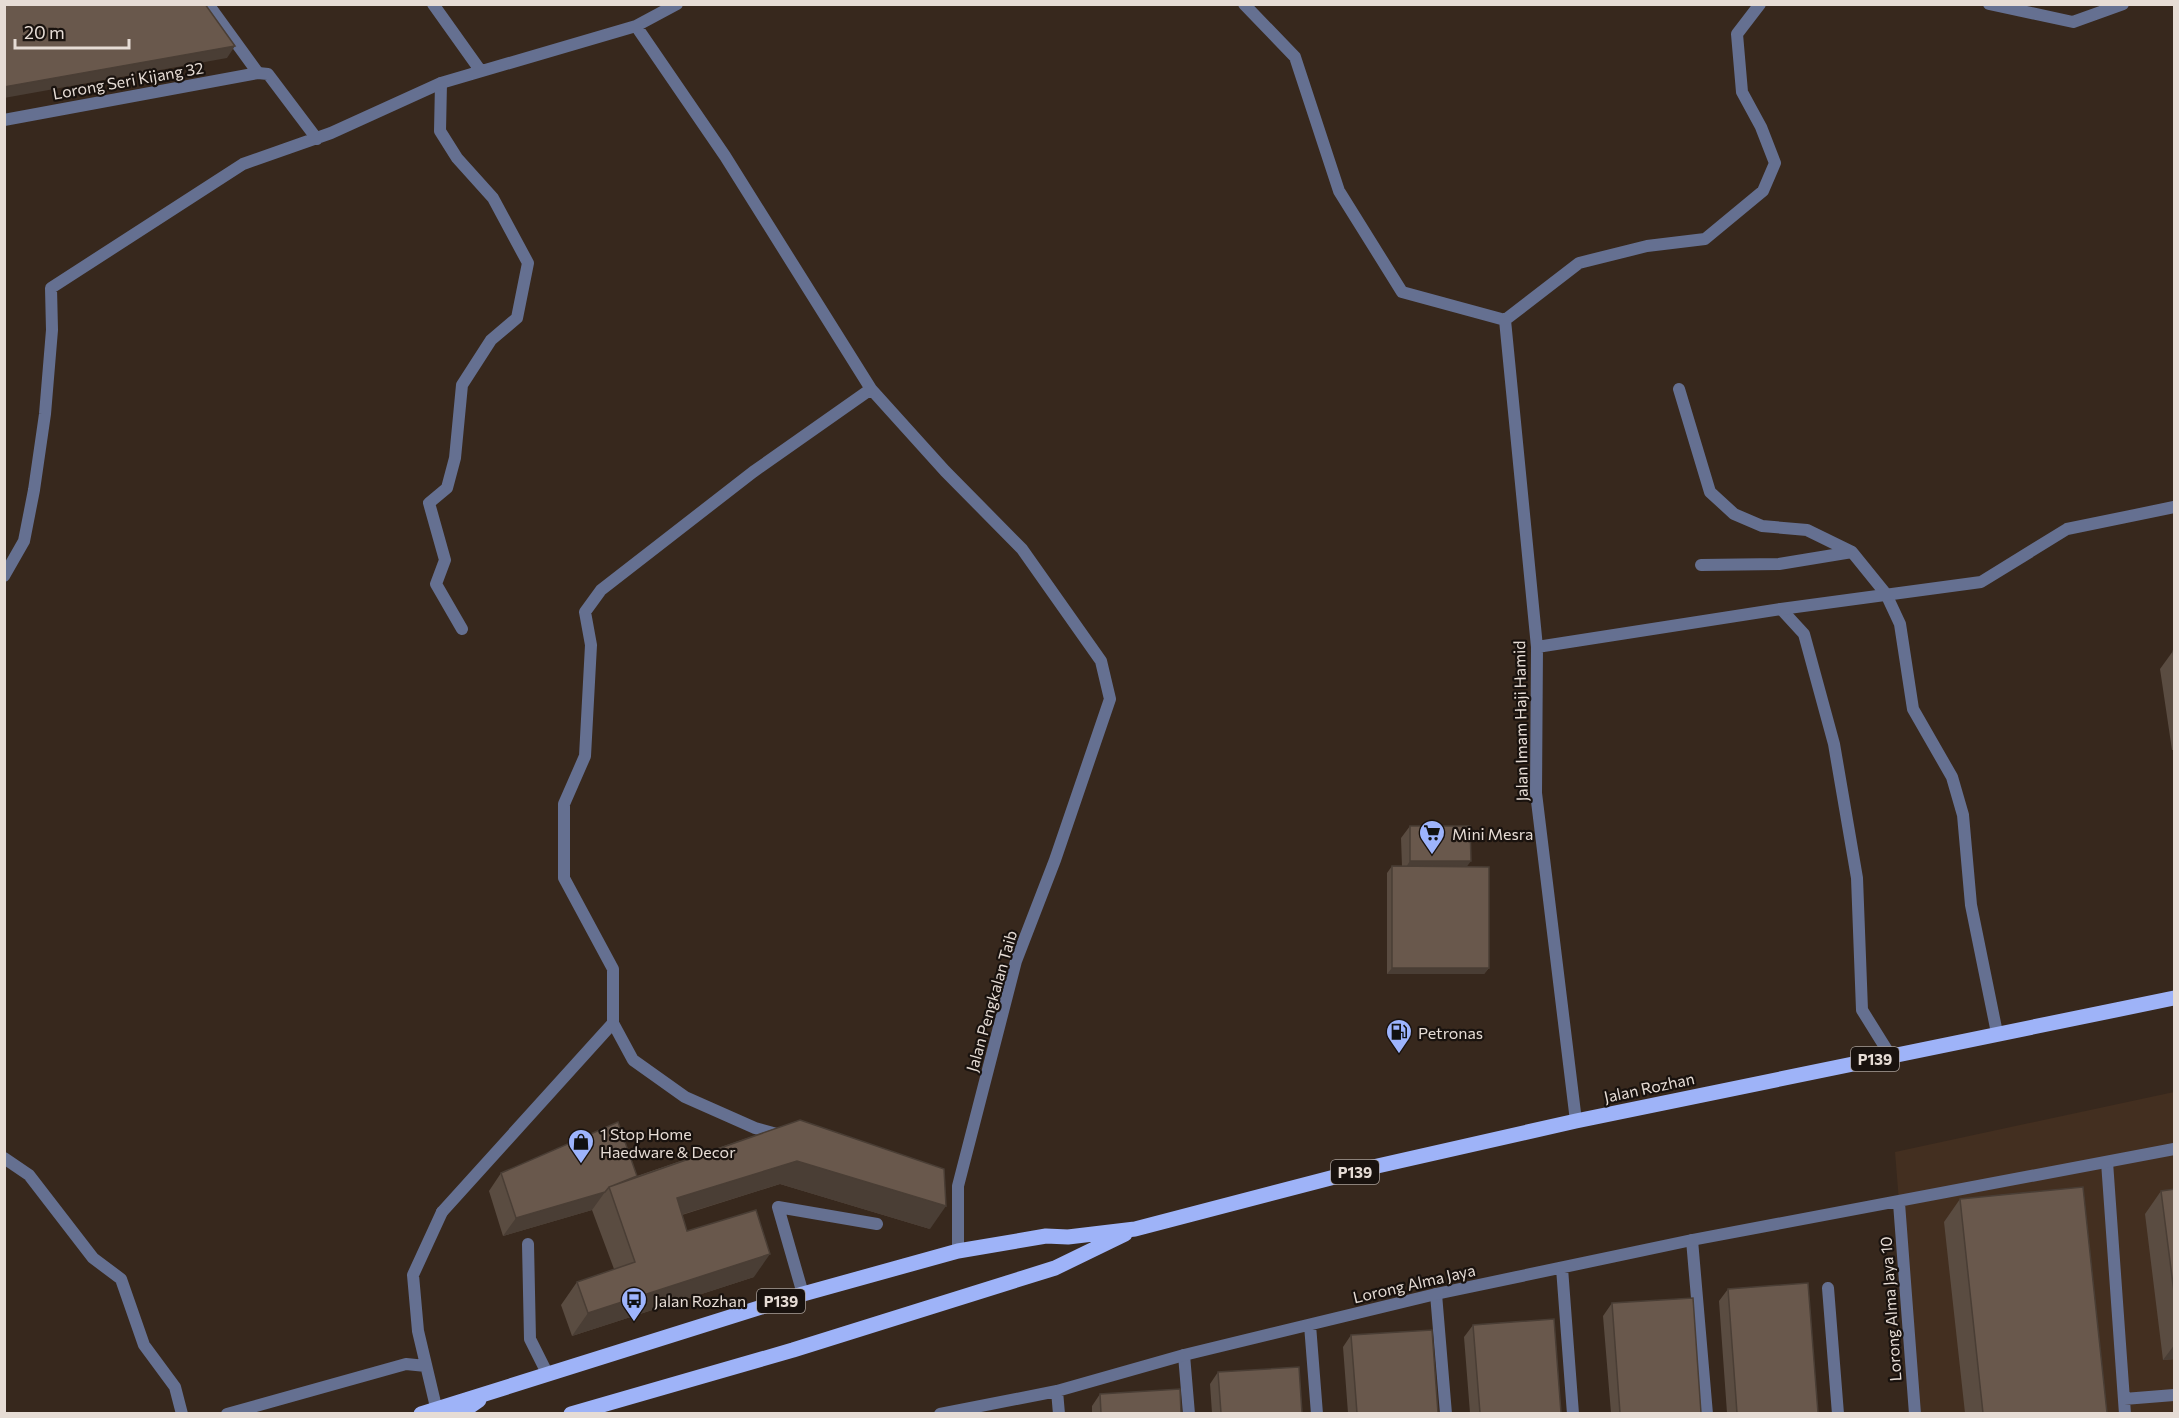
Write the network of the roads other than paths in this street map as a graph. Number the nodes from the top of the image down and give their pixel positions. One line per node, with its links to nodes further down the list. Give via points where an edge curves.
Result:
1 (208, 4): 10 (street)
2 (434, 4): 9 (street)
3 (677, 4): 8 (street)
4 (1244, 4): 14 (street, via 1295,57 1339,191 1402,292)
5 (1760, 4): 14 (street, via 1737,34 1742,92 1775,163 1763,190 1705,239 1647,246 1579,263)
6 (1989, 4): 7 (street, via 2073,22)
7 (2123, 4)
8 (636, 27): 9 (street); 15 (street, via 724,156)
9 (480, 70): 11 (street)
10 (258, 73): 12 (street, Lorong Seri Kijang 32); 13 (street, via 268,74)
11 (441, 83): 13 (street); 23 (street, via 440,131 457,159 493,198 528,263 517,318 491,340 462,385 455,458 447,488 429,503 445,560 436,584)
12 (4, 120)
13 (317, 139): 20 (street, via 243,164 51,288 49,362 34,490 24,541)
14 (1505, 320): 24 (street, Jalan Imam Haji Hamid)
15 (871, 389): 26 (street, via 753,472 601,590 585,612 591,645 585,756 564,804 564,878 613,969); 39 (street, Jalan Pengkalan Taib, via 1022,549 1101,661 1110,699 1016,961 952,1185)
16 (1679, 389): 18 (street, via 1710,492 1734,514 1762,526 1807,530)
17 (2175, 507): 21 (street, via 2067,529 1981,582)
18 (1852, 552): 19 (street, via 1779,564); 21 (street)
19 (1701, 566)
20 (4, 576)
21 (1886, 594): 22 (street); 27 (street, via 1900,624 1913,709 1952,777 1963,815 1971,905)
22 (1781, 609): 24 (street); 28 (street, via 1804,634 1834,744 1857,878 1862,1010)
23 (462, 629)
24 (1536, 647): 29 (street, Jalan Imam Haji Hamid, via 1536,793)
25 (2175, 998): 27 (main road, Jalan Rozhan / P139)
26 (613, 1023): 30 (street, via 633,1060 685,1097 755,1128); 46 (street, via 442,1212 412,1275)
27 (1997, 1033): 28 (main road, Jalan Rozhan / P139)
28 (1890, 1055): 29 (main road, Jalan Rozhan / P139)
29 (1576, 1121): 36 (main road, Jalan Rozhan / P139, via 1373,1167)
30 (800, 1141)
31 (2175, 1149): 33 (street)
32 (4, 1158): 53 (street, via 29,1174 93,1258 121,1279 144,1345 175,1387)
33 (2107, 1162): 34 (street); 51 (street)
34 (1899, 1203): 37 (street, Lorong Alma Jaya); 66 (street, Lorong Alma Jaya 10)
35 (877, 1224): 42 (street, via 778,1207)
36 (1136, 1229): 39 (main road, Jalan Rozhan / P139, via 1046,1236); 57 (main road, Jalan Rozhan / P139, via 1055,1268 793,1350)
37 (1692, 1240): 40 (street, Lorong Alma Jaya); 64 (street)
38 (528, 1244): 47 (street, via 530,1339)
39 (958, 1251): 42 (main road, Jalan Rozhan / P139)
40 (1562, 1268): 43 (street, Lorong Alma Jaya); 63 (street)
41 (1828, 1288): 65 (street)
42 (803, 1294): 47 (main road, Jalan Rozhan / P139)
43 (1436, 1294): 44 (street, Lorong Alma Jaya); 62 (street)
44 (1310, 1325): 45 (street, Lorong Alma Jaya); 61 (street)
45 (1184, 1356): 49 (street, Lorong Alma Jaya); 60 (street)
46 (426, 1366): 52 (street); 54 (street, via 406,1364)
47 (548, 1373): 48 (main road, Jalan Rozhan / P139)
48 (500, 1389): 52 (main road, Jalan Rozhan / P139); 56 (main road)
49 (1057, 1391): 58 (street, Lorong Alma Jaya); 59 (street)
50 (2175, 1395): 51 (street)
51 (2124, 1400): 67 (street)
52 (435, 1407): 55 (main road, Jalan Rozhan / P139)
53 (182, 1413)
54 (227, 1413)
55 (421, 1413)
56 (459, 1413)
57 (571, 1413)
58 (940, 1413)
59 (1059, 1413)
60 (1189, 1413)
61 (1317, 1413)
62 (1446, 1413)
63 (1573, 1413)
64 (1707, 1413)
65 (1838, 1413)
66 (1915, 1413)
67 (2125, 1413)

